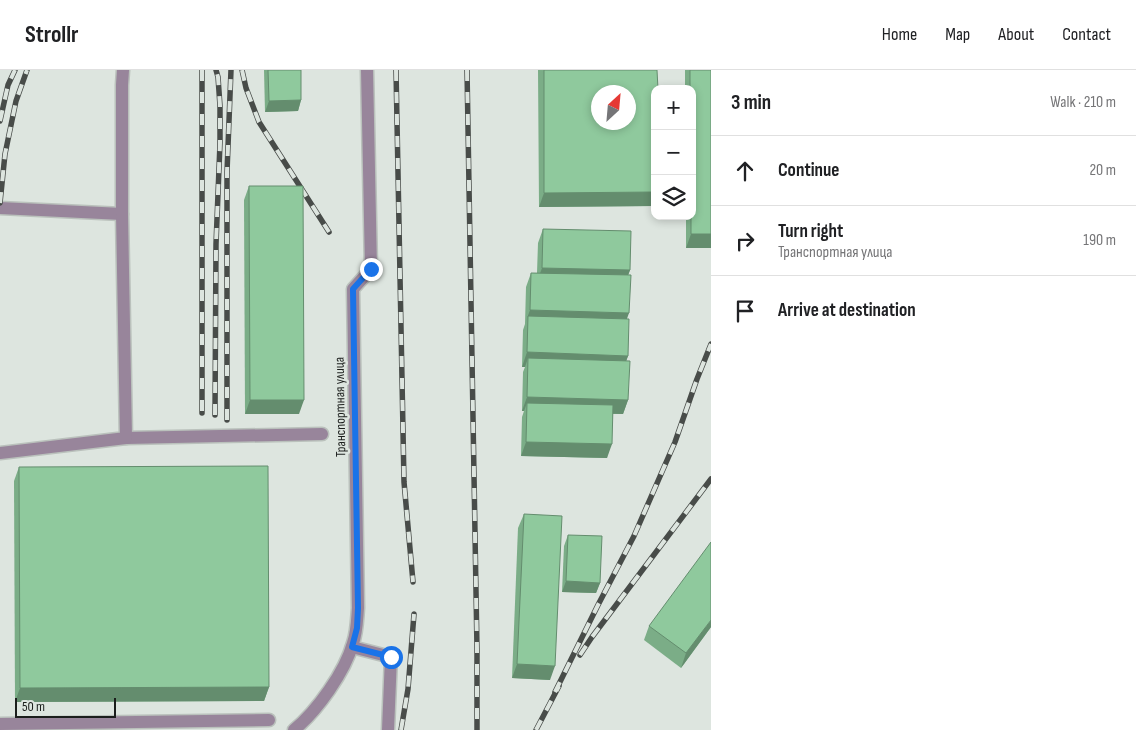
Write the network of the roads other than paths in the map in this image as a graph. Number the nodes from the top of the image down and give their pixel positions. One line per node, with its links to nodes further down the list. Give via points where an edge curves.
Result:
1 (123, 70): 4 (street)
2 (368, 70): 8 (street, Транспортная улица, via 371,269 353,289 358,608)
3 (0, 208): 4 (street)
4 (122, 214): 6 (street)
5 (322, 434): 6 (street)
6 (126, 438): 7 (street)
7 (0, 453)
8 (352, 647): 11 (street, Транспортная улица, via 327,692); 12 (street, via 391,657)
9 (269, 720): 10 (street)
10 (0, 724)
11 (294, 730)
12 (388, 730)

